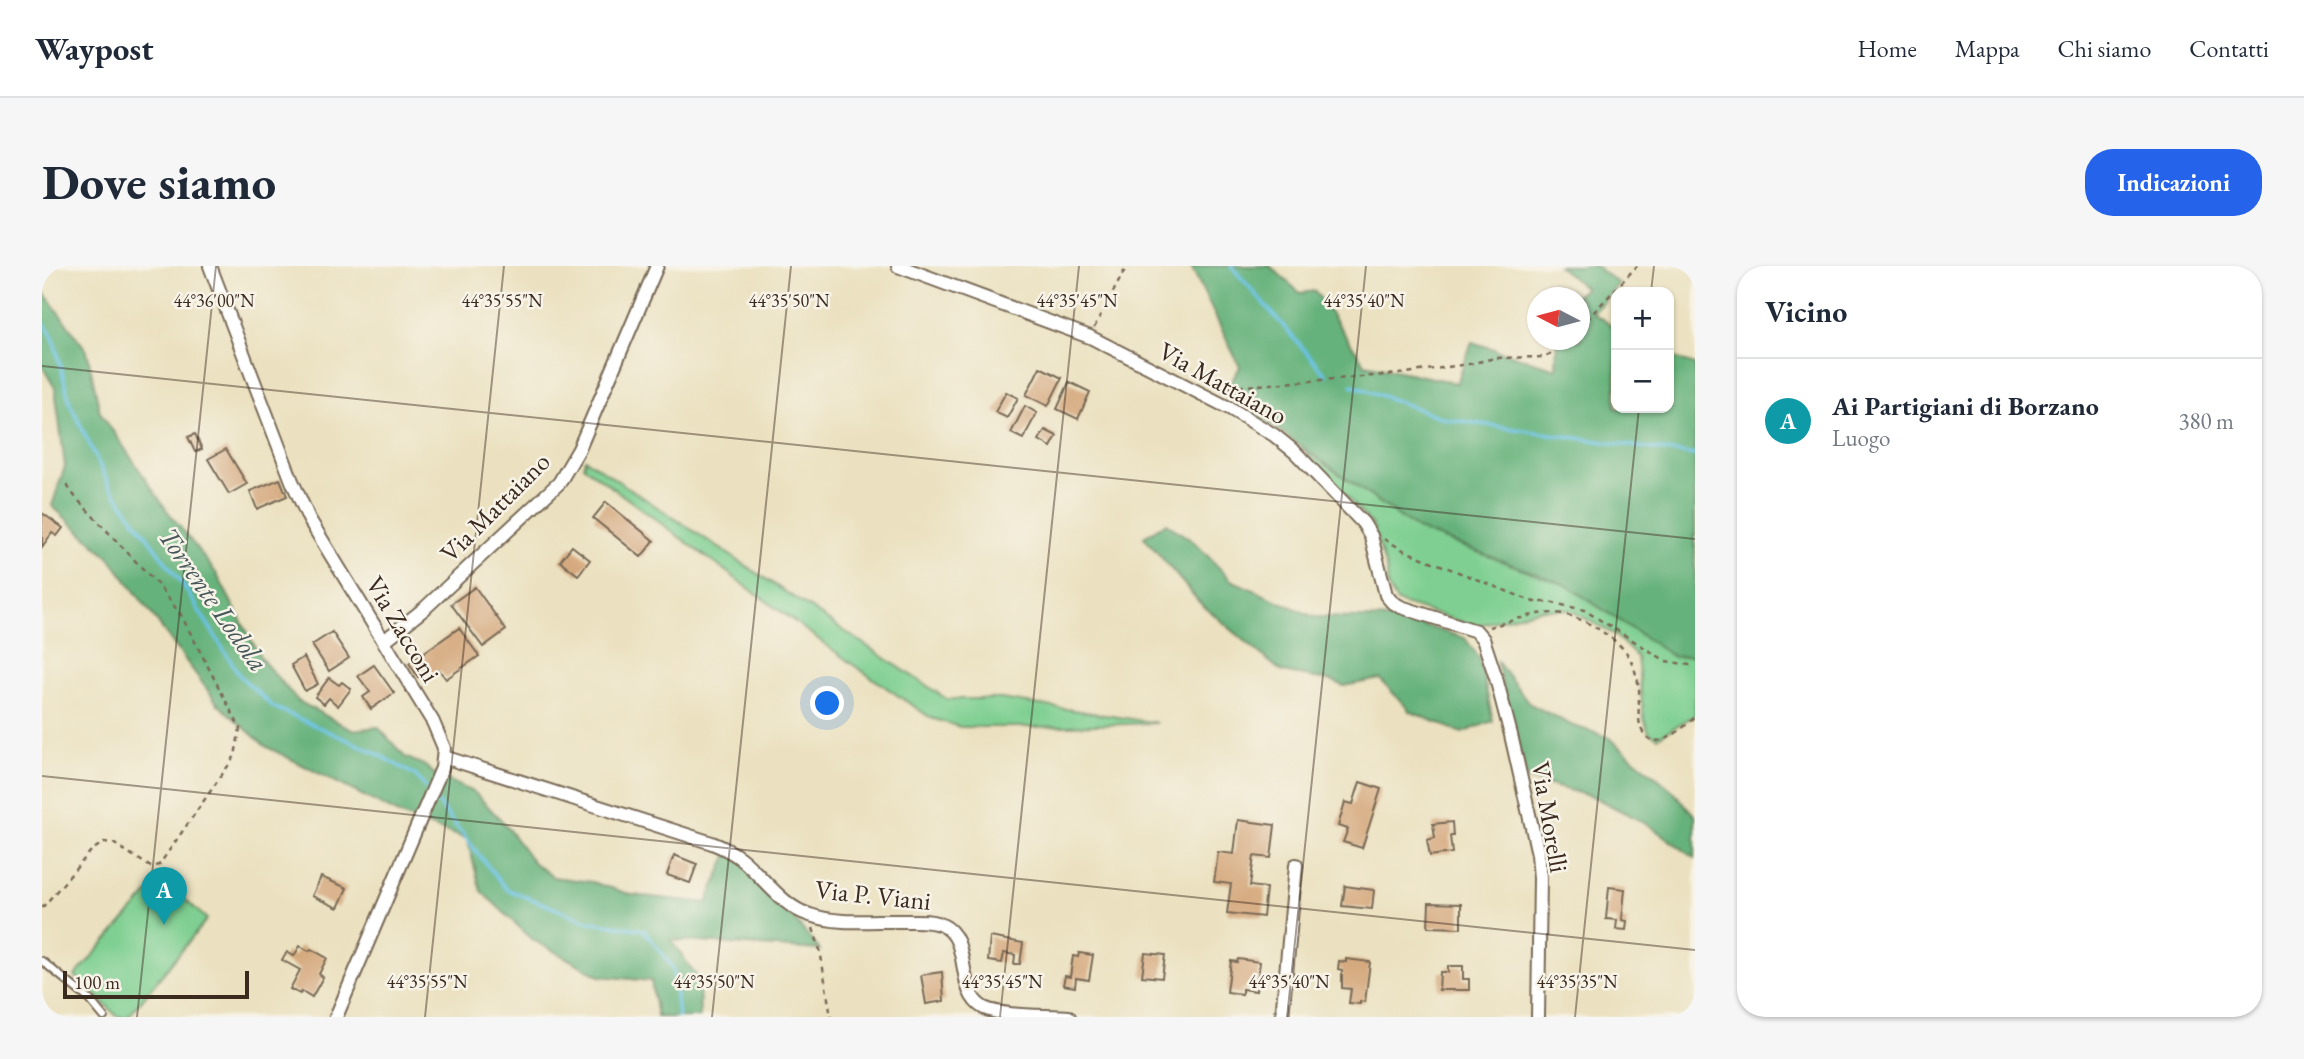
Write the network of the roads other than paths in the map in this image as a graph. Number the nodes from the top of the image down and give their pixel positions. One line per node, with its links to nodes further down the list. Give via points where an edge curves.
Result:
1 (210, 266): 5 (street, Via Zacconi, via 309,519)
2 (657, 266): 5 (street, Via Mattaiano, via 579,449 558,484)
3 (898, 266): 4 (street, Via Mattaiano, via 1090,337 1274,435 1363,523 1392,602)
4 (1476, 631): 13 (street, Via Morelli, via 1483,639 1499,689 1538,854)
5 (384, 641): 6 (street, Via Zacconi, via 442,740)
6 (443, 763): 10 (street); 11 (street, Via P. Viani, via 712,843 741,859 809,915 944,926 951,930 971,993 982,1007)
7 (1296, 865): 12 (street)
8 (42, 961): 9 (lane)
9 (104, 1017)
10 (336, 1017)
11 (1069, 1017)
12 (1282, 1017)
13 (1538, 1017)

